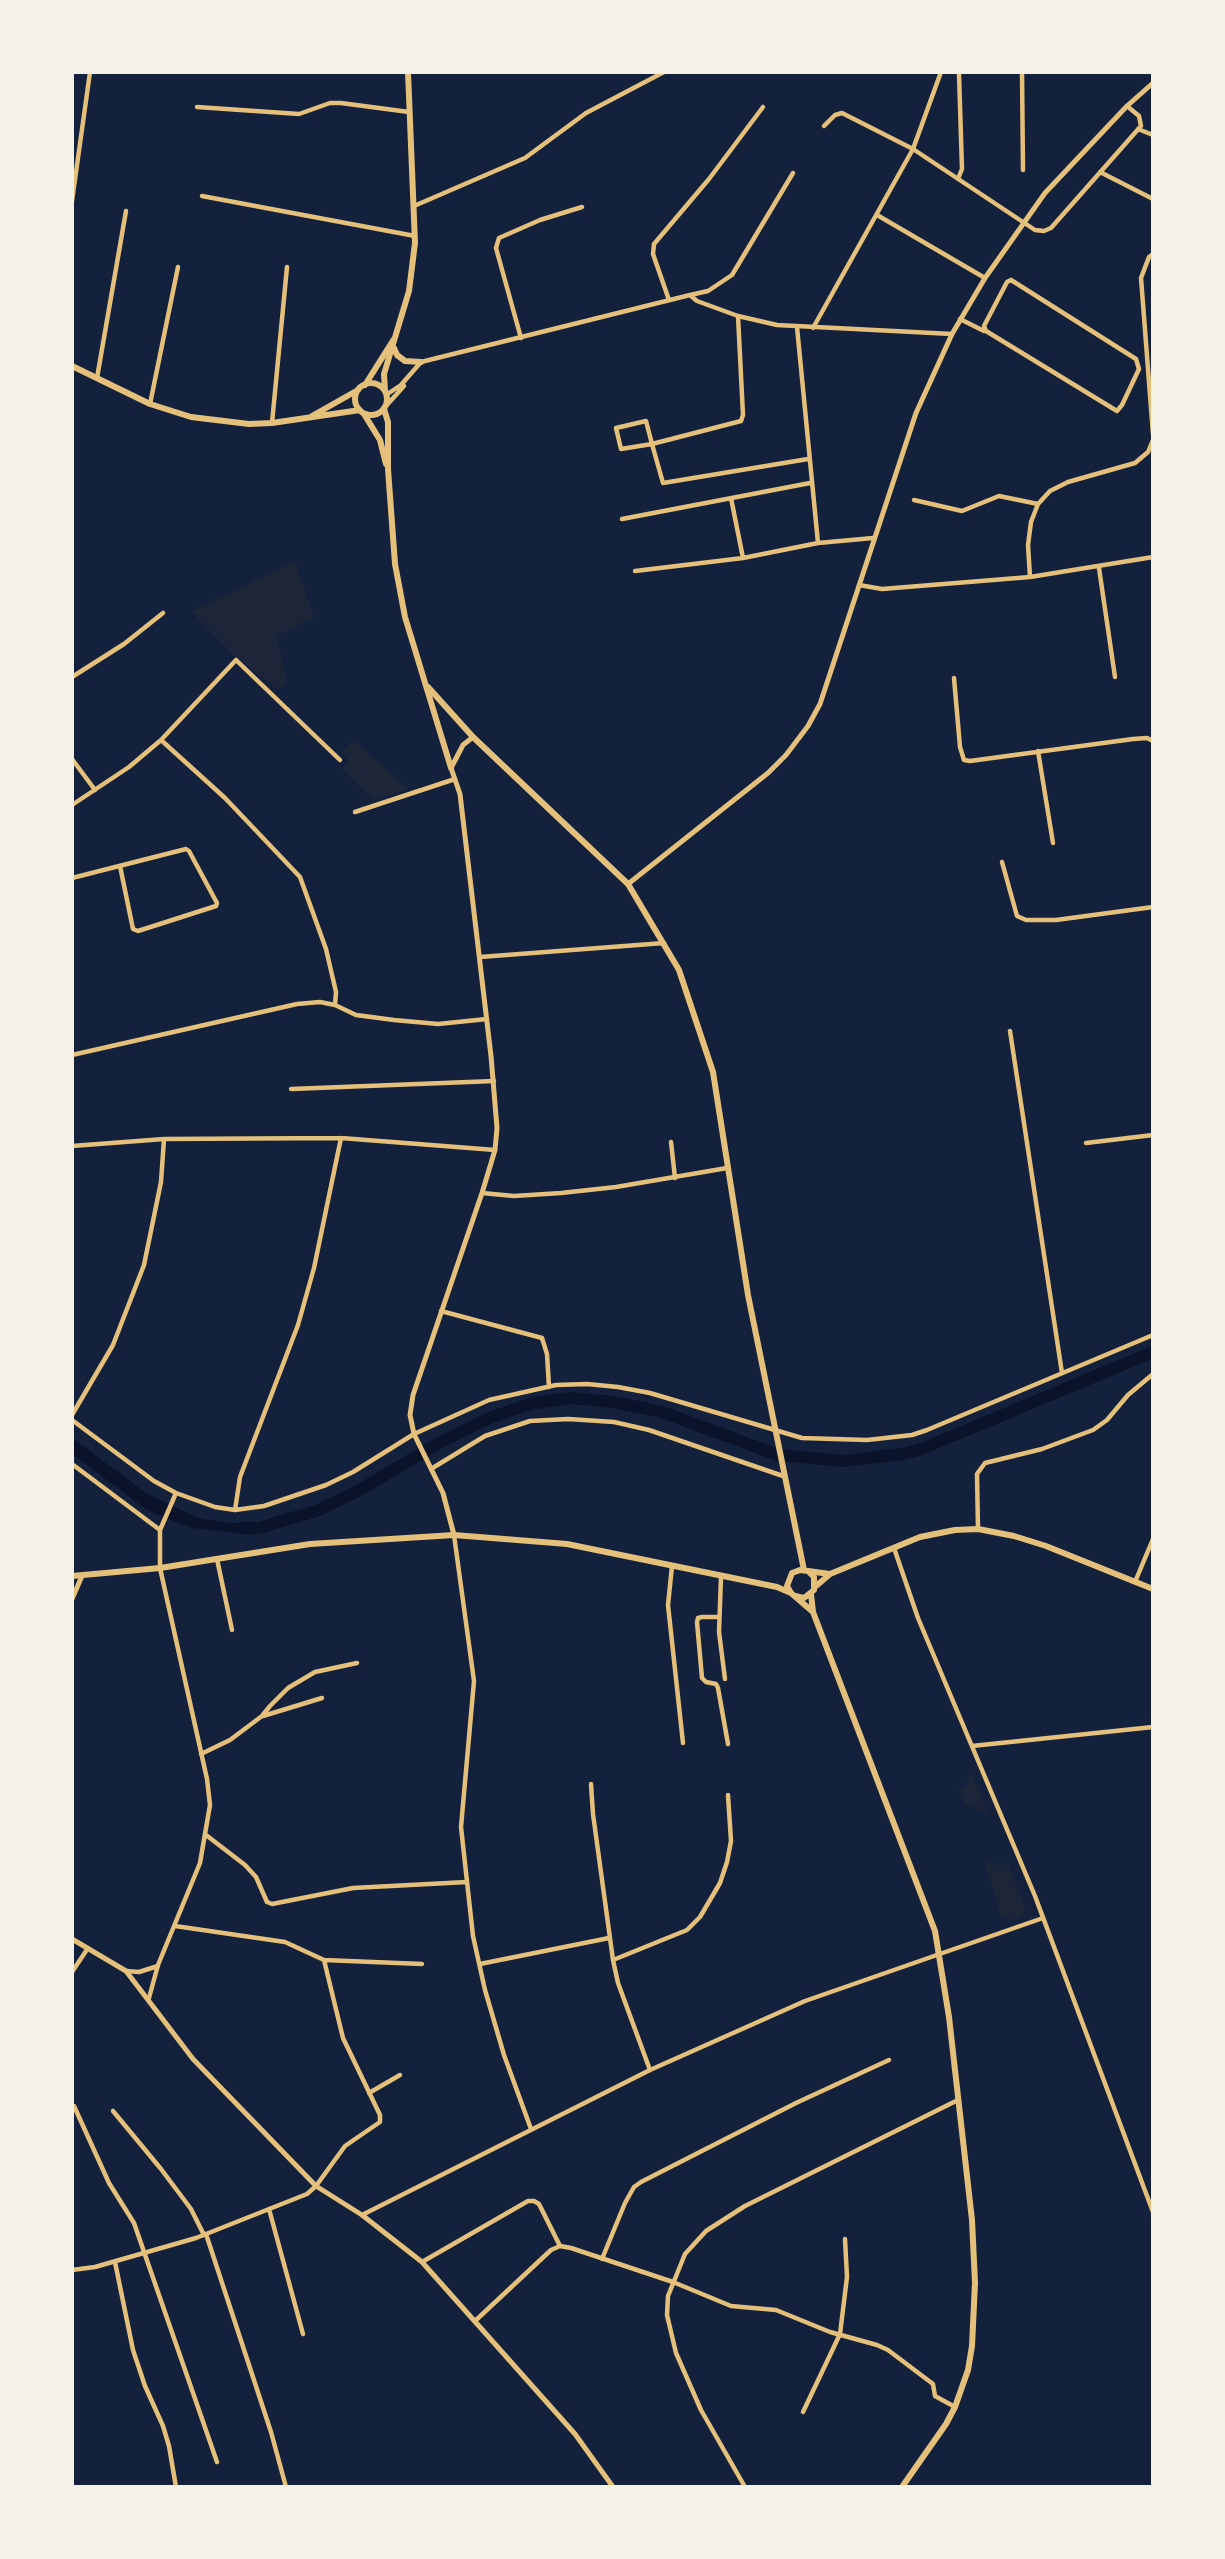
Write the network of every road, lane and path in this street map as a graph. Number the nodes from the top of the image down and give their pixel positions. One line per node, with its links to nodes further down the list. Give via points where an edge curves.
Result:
1 (90, 72): 22 (street)
2 (408, 72): 11 (main road)
3 (664, 72): 23 (street, via 586,113 525,158)
4 (941, 72): 15 (street)
5 (1022, 72): 16 (street)
6 (960, 74): 19 (street, via 962,169)
7 (1153, 83): 8 (street)
8 (1127, 106): 13 (street, via 1142,121); 27 (street)
9 (197, 107): 11 (street, via 299,114 341,103)
10 (763, 107): 34 (street, via 654,244 653,254)
11 (409, 112): 23 (main road)
12 (824, 126): 15 (street, via 842,113)
13 (1139, 129): 14 (street); 17 (street)
14 (1153, 135)
15 (913, 149): 19 (street); 26 (street)
16 (1023, 170)
17 (1100, 172): 21 (street); 27 (street, via 1051,228 1035,230)
18 (793, 173): 33 (street, via 732,275 708,291)
19 (958, 179): 27 (street)
20 (202, 196): 28 (street)
21 (1153, 199)
22 (72, 201)
23 (414, 206): 28 (main road)
24 (582, 207): 42 (street, via 499,238 496,248)
25 (126, 211): 47 (street)
26 (877, 215): 32 (street); 39 (street)
27 (1021, 223): 32 (street)
28 (415, 236): 38 (main road, via 410,291)
29 (1153, 254): 55 (street, via 1142,278)
30 (178, 267): 50 (street)
31 (287, 267): 54 (street)
32 (985, 278): 36 (street)
33 (690, 295): 34 (street); 35 (street)
34 (669, 300): 42 (street)
35 (738, 316): 37 (street); 56 (street, via 741,421)
36 (960, 319): 40 (street); 41 (street)
37 (797, 327): 39 (street); 57 (street)
38 (400, 328): 43 (main road); 48 (main road)
39 (813, 328): 41 (street)
40 (986, 331): 40 (street, via 984,326 1011,280 1136,359 1139,369 1117,411)
41 (952, 334): 64 (street, via 916,412)
42 (521, 338): 44 (street)
43 (394, 347): 44 (main road, via 405,361); 49 (main road, via 384,374)
44 (421, 362): 46 (street)
45 (72, 366): 47 (main road)
46 (409, 377): 49 (street); 51 (street)
47 (97, 378): 50 (main road)
48 (362, 387): 49 (main road, via 373,384); 52 (main road, via 356,401); 53 (main road)
49 (385, 393): 51 (main road)
50 (150, 404): 54 (main road, via 191,417)
51 (385, 407): 52 (main road, via 374,415); 58 (main road)
52 (361, 411): 53 (main road); 58 (main road, via 380,440)
53 (308, 418): 54 (main road)
54 (272, 423)
55 (1153, 437): 62 (street, via 1148,452 1135,463 1068,482)
56 (652, 444): 56 (street, via 646,421 616,428 621,449); 57 (street, via 663,483)
57 (808, 459): 59 (street)
58 (388, 469): 76 (main road, via 395,564 405,617)
59 (811, 483): 60 (street); 65 (street)
60 (731, 498): 63 (street); 66 (street)
61 (914, 500): 62 (street, via 962,511 999,496)
62 (1038, 504): 70 (street, via 1028,545)
63 (622, 519)
64 (873, 538): 65 (street); 71 (street)
65 (818, 543): 66 (street)
66 (743, 558): 69 (street)
67 (1153, 558): 68 (street)
68 (1099, 568): 70 (street); 74 (street)
69 (635, 571)
70 (1030, 578): 71 (street, via 882,589)
71 (858, 585): 92 (street, via 820,704 786,755)
72 (163, 613): 73 (street, via 124,645)
73 (72, 677)
74 (1115, 677)
75 (954, 678): 80 (street, via 964,760)
76 (428, 687): 77 (main road); 83 (main road)
77 (473, 737): 83 (street, via 463,745); 92 (main road)
78 (161, 740): 82 (street, via 236,660); 85 (street); 96 (street, via 225,798 300,877 326,949 337,992)
79 (1153, 741): 80 (street, via 1147,738)
80 (1038, 751): 88 (street)
81 (72, 759): 85 (street)
82 (340, 760)
83 (451, 768): 84 (street)
84 (455, 779): 87 (street); 95 (street)
85 (95, 790): 86 (street)
86 (72, 805)
87 (355, 812)
88 (1053, 843)
89 (1002, 862): 93 (street, via 1017,916 1026,920)
90 (120, 866): 90 (street, via 186,849 218,902 138,931 133,929); 91 (street)
91 (72, 878)
92 (628, 884): 94 (main road)
93 (1153, 907)
94 (664, 943): 95 (street); 109 (main road, via 684,983 713,1072)
95 (480, 957): 97 (street)
96 (335, 1005): 97 (street, via 356,1015 394,1020 438,1024); 99 (street, via 320,1002 264,1009)
97 (487, 1019): 100 (street)
98 (1010, 1031): 114 (street)
99 (72, 1055)
100 (494, 1081): 101 (street); 108 (street)
101 (291, 1089)
102 (1153, 1135): 106 (street)
103 (341, 1138): 104 (street); 108 (street); 124 (street, via 298,1325 240,1477)
104 (164, 1139): 107 (street); 117 (street, via 144,1265 113,1345)
105 (671, 1142): 110 (street)
106 (1086, 1143)
107 (72, 1146)
108 (495, 1150): 111 (street)
109 (727, 1168): 110 (street); 118 (main road)
110 (675, 1178): 111 (street, via 561,1193)
111 (482, 1193): 112 (street)
112 (441, 1311): 116 (street, via 542,1338); 119 (street, via 413,1395 410,1415)
113 (1153, 1335): 114 (street)
114 (1062, 1373): 118 (street, via 912,1435 828,1440)
115 (1153, 1374): 125 (street, via 1093,1430 985,1463 976,1474)
116 (549, 1387): 118 (street, via 618,1387); 119 (street, via 489,1401)
117 (72, 1418): 123 (street)
118 (774, 1430): 122 (main road)
119 (415, 1437): 121 (street); 124 (street, via 326,1485 264,1506)
120 (72, 1464): 126 (street)
121 (430, 1468): 122 (street, via 485,1436 530,1421 568,1419 649,1430); 127 (street, via 443,1493)
122 (783, 1476): 130 (main road)
123 (176, 1493): 124 (street); 126 (street)
124 (235, 1510)
125 (978, 1529): 129 (main road, via 939,1532); 140 (main road, via 1046,1546)
126 (160, 1530): 133 (street)
127 (454, 1535): 131 (main road, via 310,1544); 132 (main road, via 567,1544); 162 (street, via 474,1681 460,1827)
128 (1153, 1539): 140 (street)
129 (893, 1547): 135 (main road); 157 (street)
130 (800, 1553): 134 (main road); 136 (main road)
131 (217, 1559): 133 (main road); 149 (street)
132 (672, 1565): 139 (main road); 155 (street, via 668,1605)
133 (160, 1568): 138 (main road); 158 (street)
134 (806, 1570): 135 (main road); 136 (main road); 141 (main road)
135 (830, 1574): 141 (main road)
136 (791, 1575): 142 (main road); 145 (main road, via 787,1586)
137 (72, 1576): 138 (main road)
138 (82, 1576): 146 (street)
139 (721, 1577): 142 (main road); 148 (street)
140 (1135, 1582): 143 (main road)
141 (816, 1586): 144 (main road)
142 (777, 1587): 145 (main road)
143 (1153, 1589)
144 (811, 1594): 145 (main road, via 804,1598); 147 (main road)
145 (793, 1595): 147 (main road)
146 (72, 1599)
147 (813, 1612): 168 (main road)
148 (719, 1617): 151 (street); 156 (street, via 702,1617 697,1622 702,1678 718,1688)
149 (232, 1630)
150 (357, 1663): 153 (street, via 315,1672 289,1688)
151 (725, 1679)
152 (322, 1698): 153 (street)
153 (262, 1716): 158 (street)
154 (1153, 1727): 157 (street)
155 (682, 1743)
156 (728, 1744)
157 (972, 1746): 163 (street)
158 (201, 1754): 161 (street, via 210,1805)
159 (591, 1784): 165 (street)
160 (728, 1795): 170 (street, via 731,1841 727,1862 700,1917 687,1930)
161 (206, 1835): 162 (street, via 245,1865 272,1904 353,1888); 164 (street)
162 (467, 1882): 172 (street)
163 (1043, 1918): 168 (street); 187 (street)
164 (175, 1926): 169 (street, via 285,1942); 173 (street)
165 (609, 1938): 170 (street); 172 (street)
166 (72, 1939): 167 (street)
167 (88, 1948): 174 (street); 175 (street)
168 (941, 1954): 178 (street, via 805,2001); 181 (main road)
169 (324, 1960): 171 (street); 180 (street, via 343,2038)
170 (613, 1960): 178 (street)
171 (422, 1964)
172 (479, 1964): 184 (street, via 504,2055)
173 (158, 1965): 174 (street); 176 (street)
174 (126, 1971): 176 (street)
175 (72, 1972)
176 (149, 1998): 185 (street, via 193,2059)
177 (890, 2060): 193 (street, via 796,2102 641,2182 625,2203)
178 (650, 2070): 184 (street)
179 (400, 2075): 180 (street)
180 (369, 2093): 185 (street, via 380,2122 345,2146)
181 (958, 2100): 197 (street, via 836,2158 715,2224 685,2254); 201 (main road, via 975,2283 972,2346)
182 (74, 2106): 192 (street)
183 (113, 2111): 189 (street, via 169,2179)
184 (531, 2129): 188 (street)
185 (316, 2186): 186 (street); 188 (street)
186 (269, 2209): 189 (street); 199 (street)
187 (1153, 2212)
188 (362, 2215): 195 (street)
189 (205, 2235): 192 (street); 205 (street)
190 (845, 2239): 200 (street, via 847,2277)
191 (560, 2246): 193 (street); 195 (street, via 538,2204 528,2201); 198 (street)
192 (146, 2252): 194 (street); 203 (street)
193 (602, 2259): 197 (street)
194 (115, 2262): 196 (street); 204 (street, via 133,2350 163,2426)
195 (422, 2262): 198 (street)
196 (72, 2270)
197 (673, 2282): 200 (street, via 731,2306 776,2310); 207 (street, via 667,2315 676,2353 701,2410)
198 (475, 2321): 206 (street, via 575,2434)
199 (303, 2334)
200 (840, 2334): 201 (street, via 888,2350 933,2384 935,2396); 202 (street)
201 (955, 2407): 208 (main road)
202 (803, 2412)
203 (217, 2462)
204 (176, 2487)
205 (286, 2487)
206 (612, 2487)
207 (745, 2487)
208 (902, 2487)

